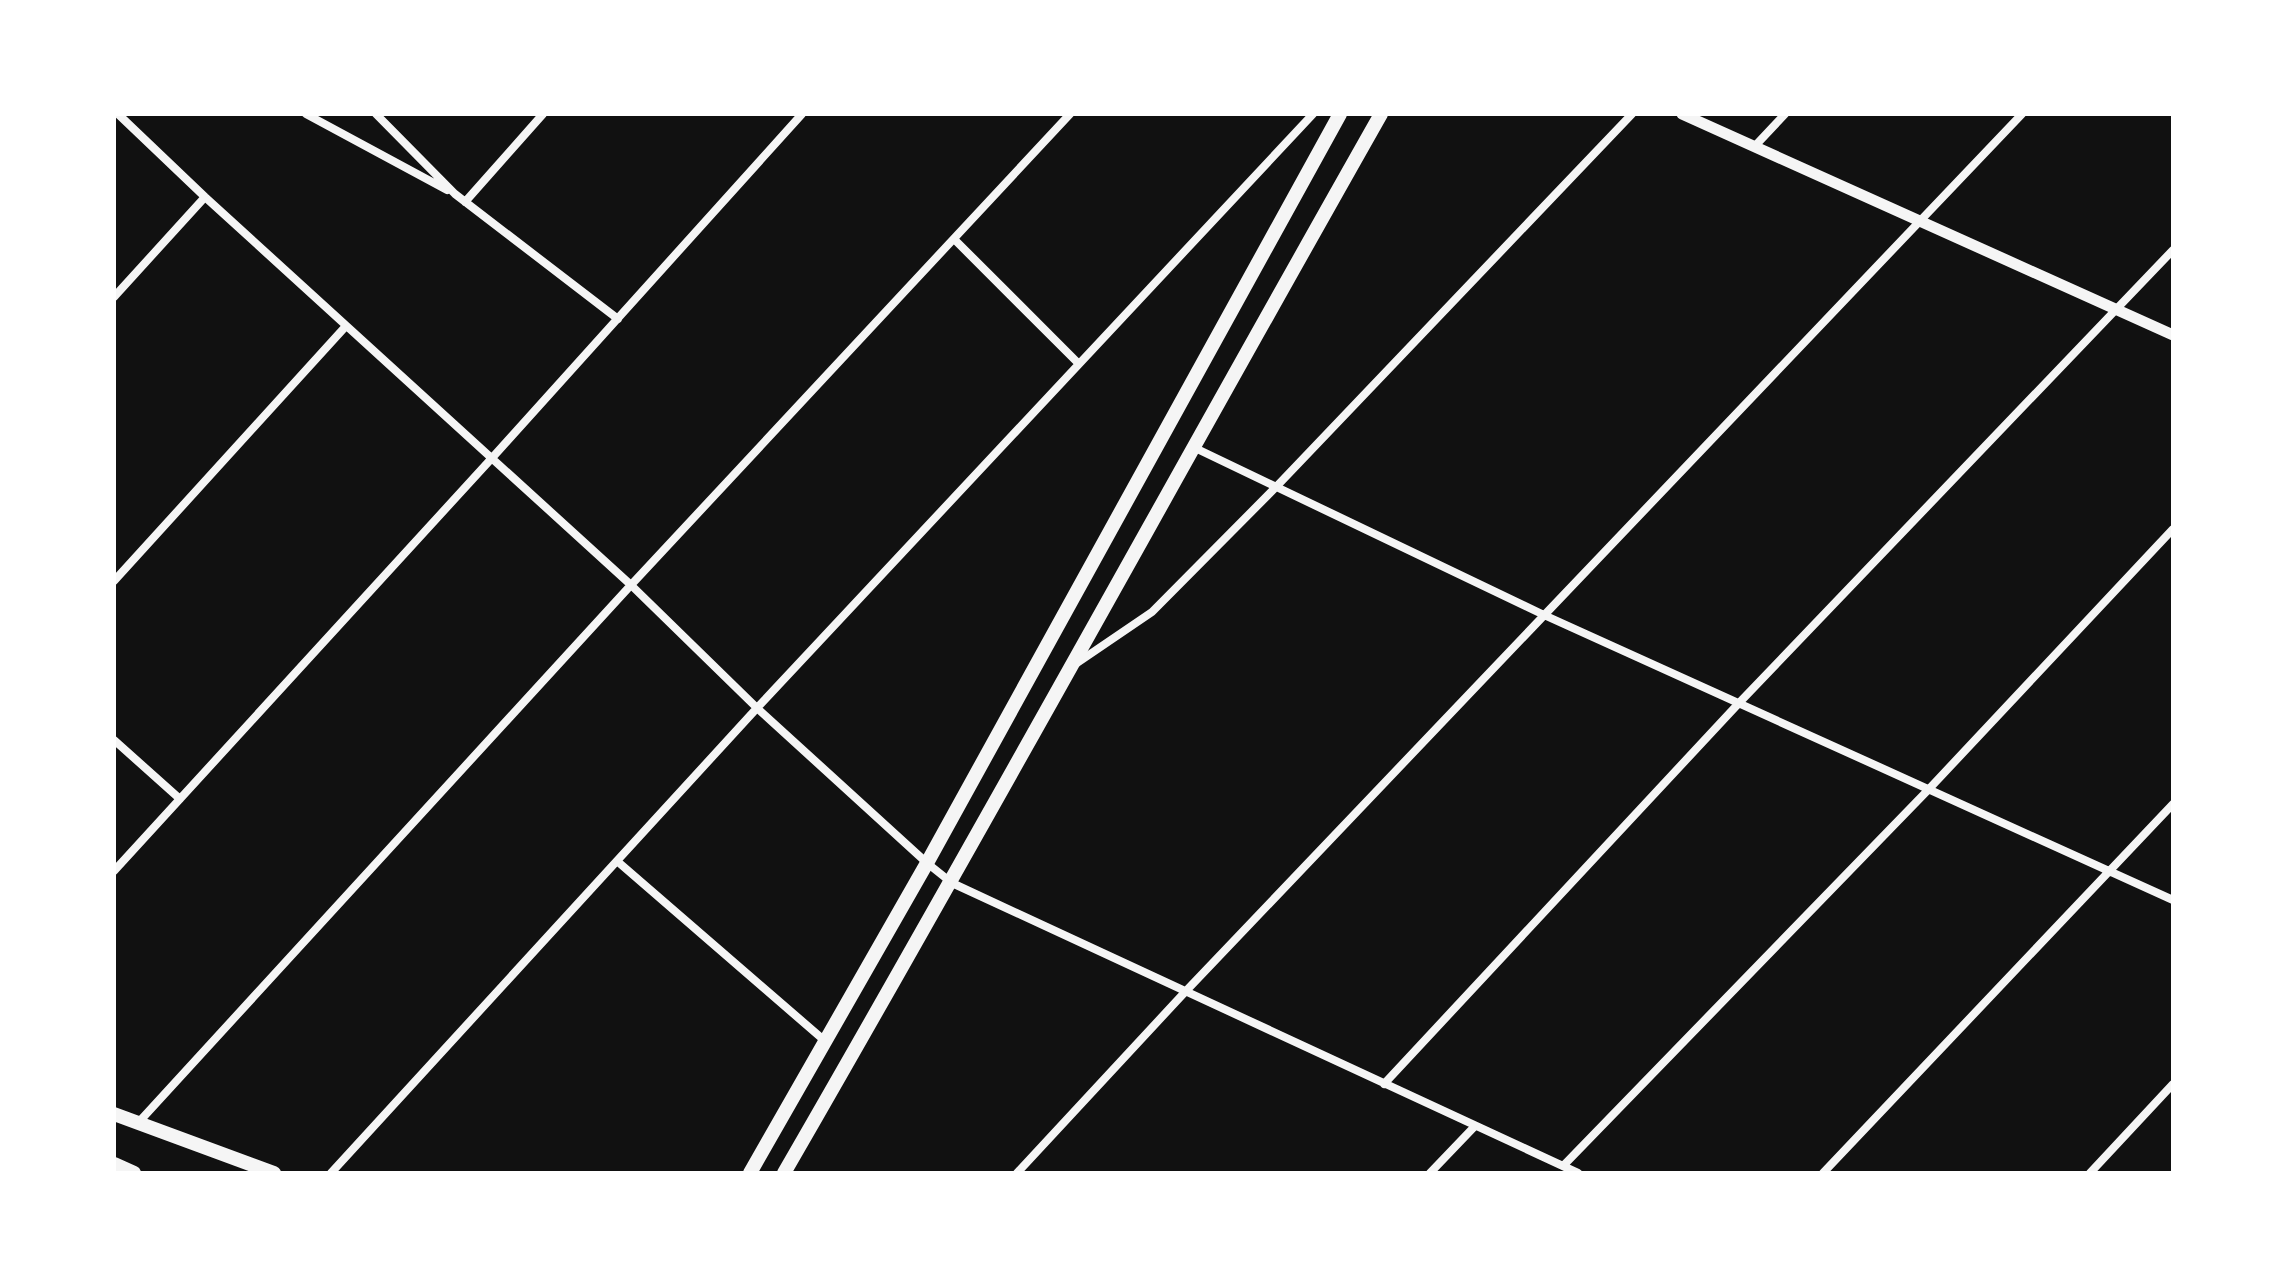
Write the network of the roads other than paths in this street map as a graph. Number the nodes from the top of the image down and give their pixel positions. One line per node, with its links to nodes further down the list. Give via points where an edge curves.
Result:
1 (118, 114): 16 (street)
2 (306, 114): 15 (street)
3 (376, 114): 15 (street)
4 (543, 114): 17 (street)
5 (802, 114): 23 (street)
6 (1070, 114): 19 (street)
7 (1313, 114): 26 (street)
8 (1340, 114): 42 (main road)
9 (1381, 114): 27 (main road)
10 (1632, 114): 29 (street)
11 (1682, 114): 14 (street)
12 (1785, 114): 14 (street)
13 (2022, 114): 18 (street)
14 (1754, 147): 18 (street)
15 (455, 194): 17 (street)
16 (205, 197): 21 (street); 24 (street)
17 (465, 202): 23 (street)
18 (1921, 222): 22 (street); 33 (street)
19 (954, 239): 26 (street); 32 (street)
20 (2173, 250): 22 (street)
21 (114, 297)
22 (2117, 310): 25 (street); 35 (street)
23 (618, 319): 28 (street)
24 (346, 326): 28 (street); 31 (street)
25 (2173, 335)
26 (1079, 364): 36 (street)
27 (1193, 447): 29 (street); 34 (main road)
28 (492, 458): 32 (street); 39 (street)
29 (1276, 487): 33 (street); 34 (street, via 1152,612)
30 (2173, 529): 38 (street)
31 (114, 581)
32 (631, 585): 36 (street); 52 (street)
33 (1544, 615): 35 (street); 47 (street)
34 (1071, 667): 45 (main road)
35 (1739, 703): 38 (street); 49 (street)
36 (757, 708): 41 (street); 42 (street)
37 (114, 740): 39 (street)
38 (1929, 789): 44 (street); 55 (street)
39 (180, 799): 43 (street)
40 (2173, 804): 44 (street)
41 (617, 861): 48 (street); 58 (street)
42 (927, 863): 45 (street); 48 (main road)
43 (114, 871)
44 (2109, 871): 46 (street); 64 (street)
45 (952, 883): 47 (street); 60 (main road)
46 (2173, 900)
47 (1185, 992): 49 (street); 61 (street)
48 (825, 1041): 59 (main road)
49 (1384, 1084): 53 (street)
50 (2173, 1084): 65 (street)
51 (114, 1114): 52 (main road)
52 (138, 1124): 57 (main road)
53 (1475, 1126): 55 (street); 62 (street)
54 (114, 1164): 56 (main road)
55 (1563, 1166): 63 (street)
56 (131, 1172)
57 (274, 1173)
58 (331, 1173)
59 (750, 1173)
60 (784, 1173)
61 (1017, 1173)
62 (1430, 1173)
63 (1578, 1173)
64 (1823, 1173)
65 (2090, 1173)

